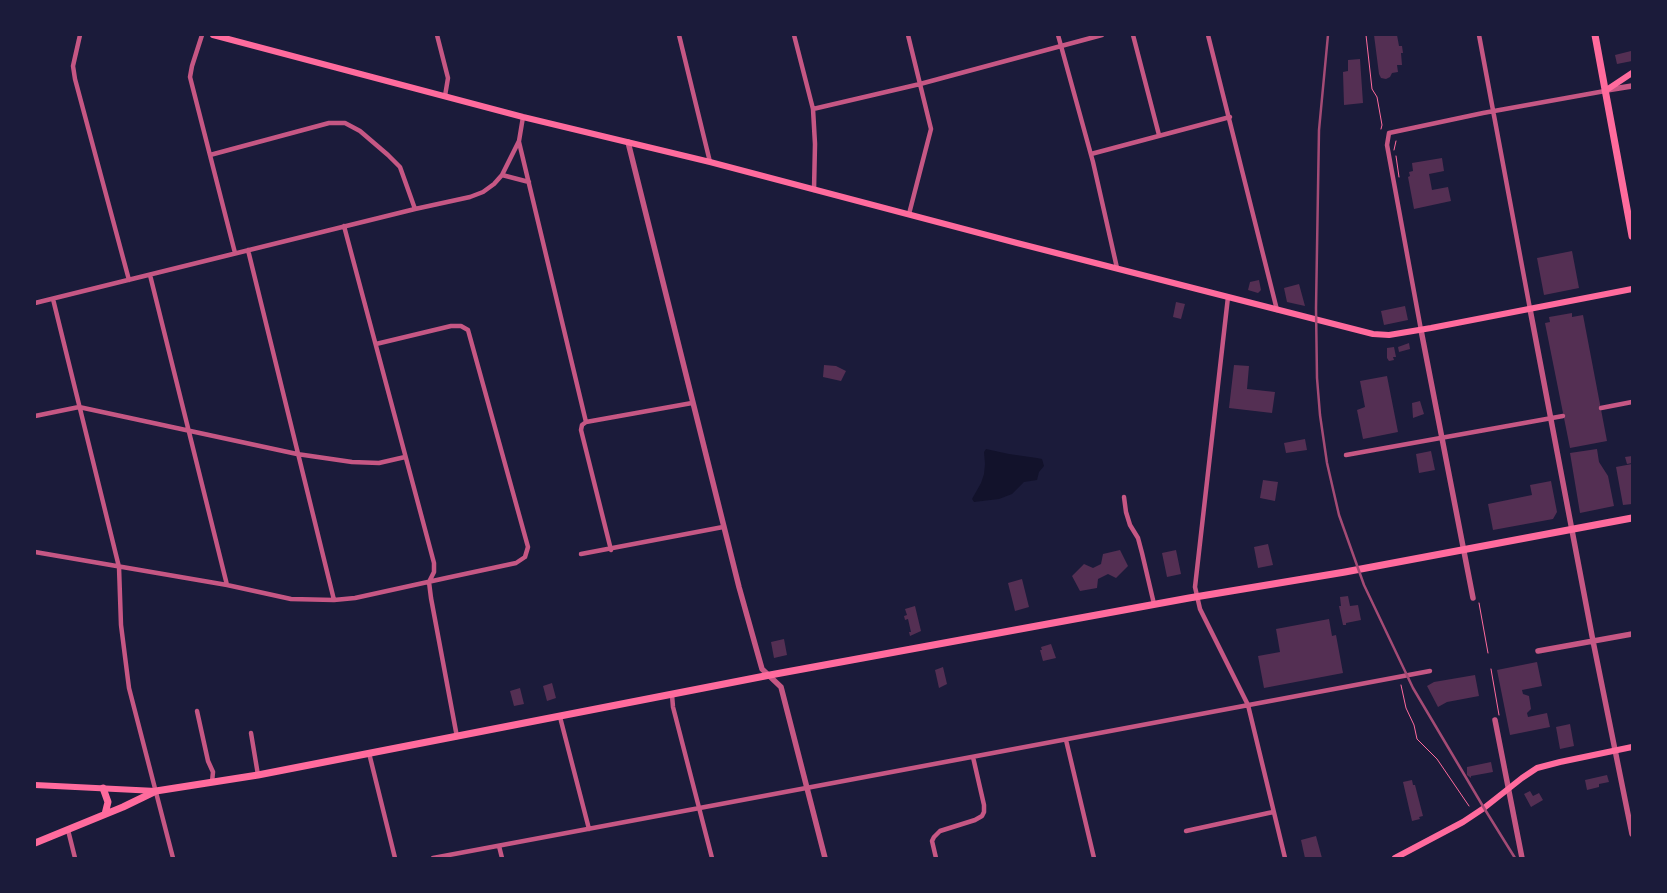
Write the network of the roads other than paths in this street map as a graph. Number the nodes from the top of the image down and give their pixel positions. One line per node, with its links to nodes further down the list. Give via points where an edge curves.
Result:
1 (80, 35): 42 (street, via 75,78)
2 (202, 35): 28 (street, via 190,78)
3 (213, 35): 14 (main road)
4 (437, 35): 20 (street, via 448,78)
5 (679, 35): 30 (street)
6 (794, 35): 21 (street)
7 (908, 35): 17 (street)
8 (1058, 35): 15 (street)
9 (1102, 35): 15 (street)
10 (1133, 35): 25 (street)
11 (1208, 35): 24 (street)
12 (1479, 35): 22 (street)
13 (1595, 35): 19 (main road)
14 (221, 36): 20 (main road)
15 (1061, 46): 17 (street); 29 (street)
16 (1632, 72): 19 (main road)
17 (920, 84): 21 (street); 35 (street, via 932,129)
18 (1632, 86): 19 (street)
19 (1605, 91): 22 (street); 37 (main road)
20 (445, 96): 23 (main road)
21 (813, 109): 33 (street, via 816,144)
22 (1494, 111): 47 (street); 49 (street, via 1389,133 1387,145)
23 (523, 117): 26 (street); 27 (main road)
24 (1230, 117): 25 (street); 48 (street)
25 (1159, 135): 29 (street)
26 (519, 141): 31 (street); 32 (street)
27 (628, 142): 30 (main road); 52 (street)
28 (210, 154): 34 (street, via 330,123 345,123 360,131 400,167); 39 (street)
29 (1090, 154): 40 (street)
30 (710, 162): 33 (main road)
31 (502, 175): 32 (street); 34 (street, via 488,188 470,197)
32 (529, 182): 58 (street)
33 (814, 190): 35 (main road)
34 (415, 209): 36 (street)
35 (909, 214): 40 (main road)
36 (344, 226): 38 (street); 50 (street)
37 (1632, 236)
38 (248, 250): 39 (street); 61 (street)
39 (236, 253): 41 (street)
40 (1117, 268): 44 (main road)
41 (150, 275): 42 (street); 59 (street)
42 (129, 280): 45 (street)
43 (1632, 289): 47 (main road)
44 (1228, 297): 48 (main road); 75 (street, via 1195,587)
45 (53, 299): 46 (street); 53 (street)
46 (35, 303)
47 (1530, 309): 49 (main road); 57 (street)
48 (1278, 310): 49 (main road, via 1373,334)
49 (1421, 330): 60 (street)
50 (376, 344): 63 (street); 73 (street, via 451,326 468,330 528,547 525,556 516,563)
51 (1632, 402): 54 (street)
52 (692, 403): 58 (street); 66 (street)
53 (79, 407): 55 (street); 59 (street); 72 (street)
54 (1601, 408)
55 (35, 416)
56 (1563, 416): 57 (street)
57 (1550, 418): 60 (street); 67 (street)
58 (586, 422): 68 (street, via 581,430)
59 (188, 430): 61 (street); 74 (street)
60 (1441, 438): 62 (street); 69 (street)
61 (297, 454): 63 (street, via 370,463); 77 (street)
62 (1346, 455)
63 (405, 457): 73 (street, via 434,563)
64 (1124, 497): 78 (street)
65 (1632, 518): 67 (main road)
66 (723, 528): 68 (street); 83 (street, via 762,669)
67 (1572, 529): 69 (main road); 80 (street)
68 (612, 550): 71 (street)
69 (1463, 550): 75 (main road); 76 (street)
70 (35, 552): 72 (street)
71 (581, 554)
72 (119, 567): 74 (street); 102 (street, via 125,665)
73 (429, 582): 77 (street); 90 (street)
74 (227, 585): 77 (street, via 292,599)
75 (1197, 597): 78 (main road); 85 (street, via 1200,610)
76 (1475, 599)
77 (334, 600)
78 (1154, 604): 83 (main road)
79 (1632, 634): 80 (street)
80 (1593, 641): 81 (street); 93 (street)
81 (1538, 651)
82 (1430, 671): 85 (street)
83 (770, 676): 84 (main road); 100 (street, via 781,687)
84 (672, 695): 87 (main road); 103 (street)
85 (1248, 706): 91 (street); 104 (street)
86 (197, 711): 97 (street, via 213,772)
87 (560, 717): 90 (main road); 106 (street)
88 (1498, 719): 101 (street)
89 (251, 733): 96 (street)
90 (457, 737): 94 (main road)
91 (1066, 740): 95 (street); 121 (street)
92 (1632, 747): 93 (main road)
93 (1616, 750): 101 (main road, via 1546,764 1529,772); 109 (street)
94 (369, 753): 96 (main road); 115 (street)
95 (973, 757): 100 (street); 120 (street, via 984,812 975,820 940,831 932,841)
96 (258, 775): 97 (main road)
97 (212, 782): 102 (main road)
98 (35, 784): 99 (main road)
99 (103, 788): 102 (main road); 105 (main road, via 108,802)
100 (807, 788): 103 (street); 119 (street)
101 (1508, 789): 112 (main road, via 1463,822); 124 (street)
102 (156, 791): 105 (main road); 114 (street)
103 (700, 808): 106 (street); 118 (street)
104 (1273, 812): 108 (street); 122 (street)
105 (105, 814): 107 (main road)
106 (588, 829): 111 (street)
107 (68, 830): 110 (main road); 113 (street)
108 (1186, 831)
109 (1632, 834)
110 (35, 842)
111 (499, 846): 116 (street); 117 (street)
112 (1403, 856): 123 (main road)
113 (75, 858)
114 (173, 858)
115 (395, 858)
116 (433, 858)
117 (502, 858)
118 (712, 858)
119 (825, 858)
120 (936, 858)
121 (1094, 858)
122 (1285, 858)
123 (1395, 858)
124 (1522, 858)

